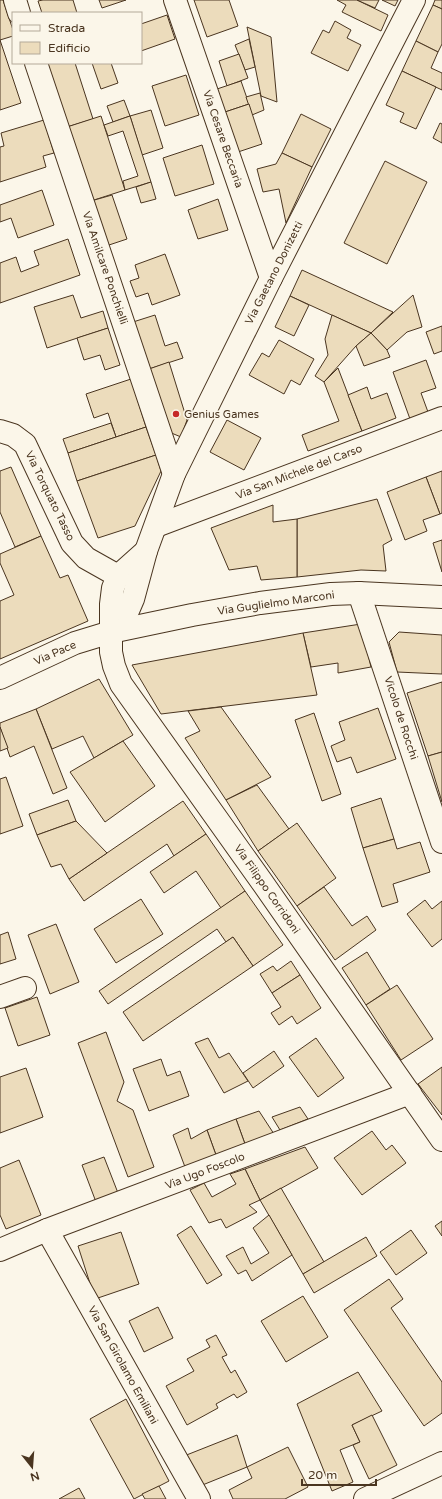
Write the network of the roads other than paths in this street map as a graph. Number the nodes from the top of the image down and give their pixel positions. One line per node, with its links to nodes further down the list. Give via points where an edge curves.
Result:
1 (14, 0): 4 (street)
2 (175, 0): 6 (street, Via Cesare Beccaria)
3 (414, 0): 6 (street, Via Gaetano Donizetti)
4 (19, 12)
5 (36, 64): 9 (street, Via Amilcare Ponchielli)
6 (271, 278): 9 (street, Via Gaetano Donizetti)
7 (442, 418): 10 (street, Via San Michele del Carso)
8 (0, 431): 12 (street, Via Torquato Tasso, via 13,435 25,444 72,543 86,558)
9 (174, 474): 10 (street, Via Gaetano Donizetti)
10 (156, 526): 11 (street, Via Gaetano Donizetti)
11 (146, 551): 12 (street); 15 (street, Via Gaetano Donizetti, via 134,599 127,613)
12 (118, 576): 15 (street, Via Filippo Corridoni, via 113,588)
13 (359, 594): 14 (street, Via Guglielmo Marconi); 15 (street, Via Guglielmo Marconi, via 331,594 260,603); 17 (street, Vicolo de Rocchi)
14 (442, 597)
15 (111, 632): 16 (street, Via Pace, via 75,643); 20 (street, Via Filippo Corridoni, via 111,652 121,684)
16 (0, 678)
17 (442, 842)
18 (25, 988): 19 (street)
19 (0, 997)
20 (410, 1093): 21 (street, Via Filippo Corridoni); 22 (street, Via Ugo Foscolo)
21 (442, 1140)
22 (47, 1230): 23 (street, Via Ugo Foscolo); 25 (street, Via San Girolamo Emiliani)
23 (0, 1250)
24 (442, 1463): 26 (street)
25 (199, 1499)
26 (365, 1499)

